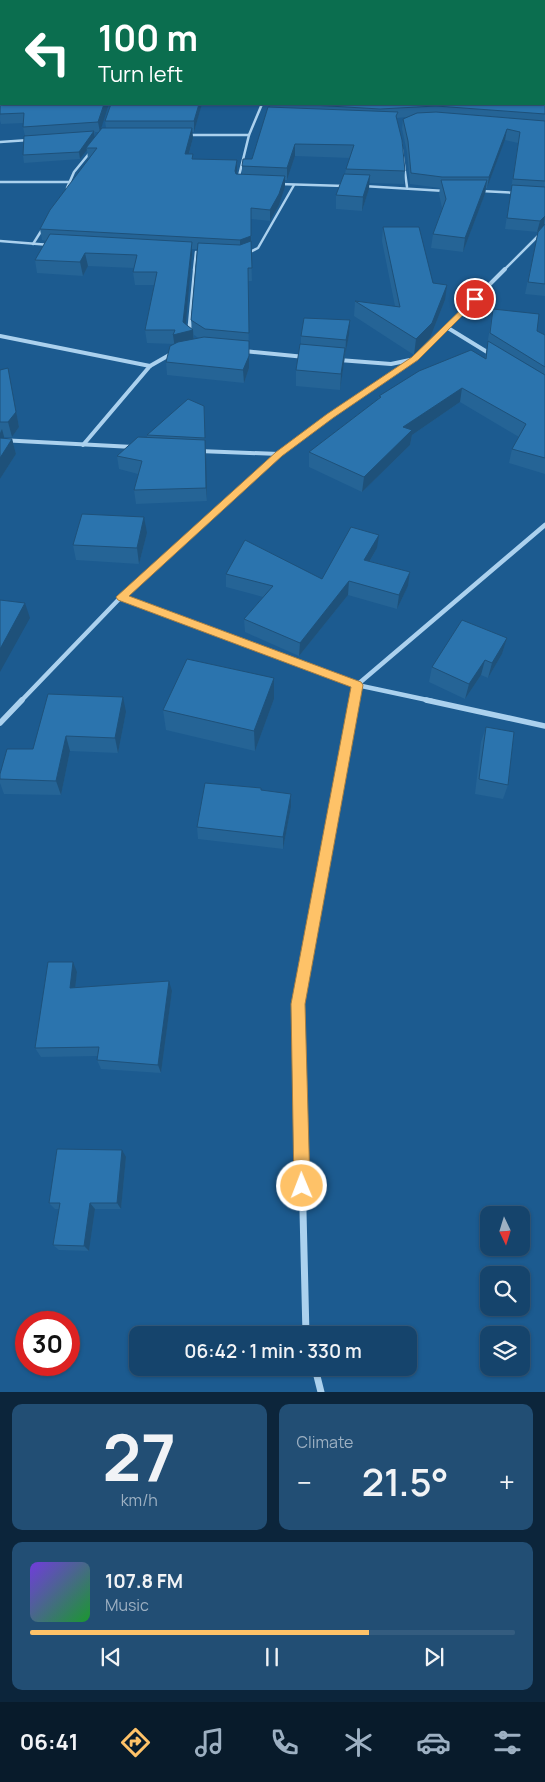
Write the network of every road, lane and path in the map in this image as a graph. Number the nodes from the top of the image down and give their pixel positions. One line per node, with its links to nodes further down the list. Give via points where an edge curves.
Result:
1 (262, 105): 2 (street)
2 (258, 115): 3 (street); 6 (street)
3 (266, 116)
4 (181, 135): 6 (street)
5 (400, 135): 17 (street)
6 (249, 136): 12 (street, via 238,182)
7 (35, 140): 8 (street)
8 (0, 142)
9 (97, 143): 11 (street, via 74,172)
10 (0, 182): 11 (street)
11 (71, 182): 18 (street)
12 (247, 182)
13 (275, 184): 14 (street)
14 (294, 185): 15 (street); 30 (street, via 258,248)
15 (351, 186)
16 (360, 186): 17 (street)
17 (407, 187): 19 (street)
18 (66, 190)
19 (448, 191)
20 (480, 191): 21 (street)
21 (526, 194)
22 (47, 221): 25 (street)
23 (545, 229): 31 (street)
24 (0, 241): 25 (street)
25 (33, 244): 26 (street)
26 (56, 245)
27 (186, 251): 28 (street)
28 (196, 252): 29 (street); 33 (street)
29 (205, 252)
30 (241, 255)
31 (448, 328): 37 (street); 38 (street)
32 (0, 336): 40 (street)
33 (188, 336)
34 (242, 350): 36 (street)
35 (178, 351): 40 (street)
36 (308, 357)
37 (496, 358)
38 (415, 359): 39 (street, via 391,364); 45 (street)
39 (336, 360)
40 (150, 366): 42 (street)
41 (0, 440): 42 (street)
42 (83, 445): 43 (street)
43 (141, 448)
44 (190, 450): 45 (street)
45 (279, 454): 47 (street)
46 (545, 526): 48 (street)
47 (121, 597): 48 (street); 49 (street)
48 (357, 685): 50 (street); 51 (street, via 298,1004)
49 (0, 723)
50 (545, 726)
51 (306, 1326)
52 (317, 1376): 53 (street)
53 (322, 1392)

